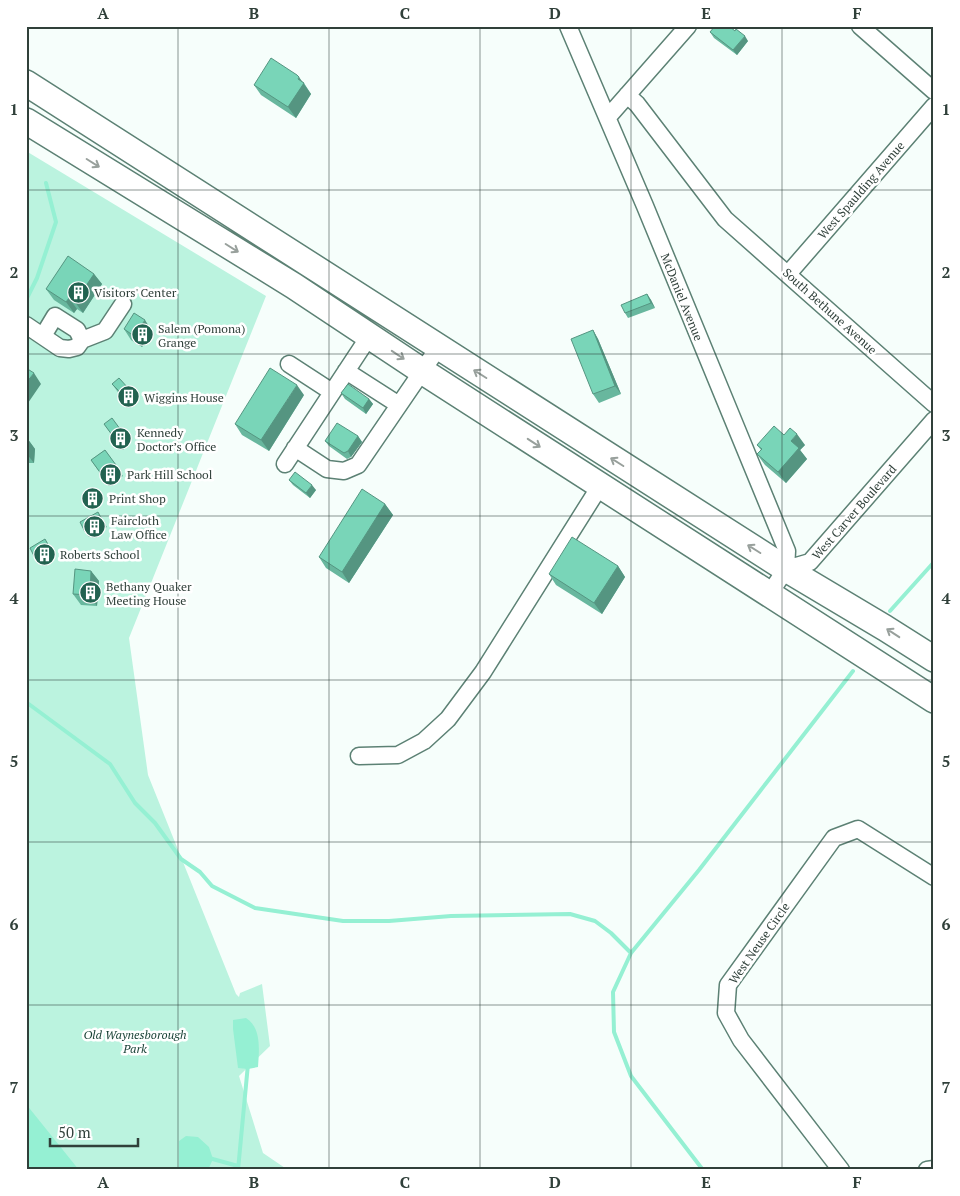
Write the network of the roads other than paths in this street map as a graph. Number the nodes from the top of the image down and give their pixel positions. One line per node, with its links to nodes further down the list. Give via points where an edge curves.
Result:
1 (568, 26): 8 (street, McDaniel Avenue)
2 (688, 26): 6 (street)
3 (860, 26): 5 (street)
4 (26, 83): 16 (highway)
5 (934, 91)
6 (627, 96): 8 (street); 10 (street, South Bethune Avenue, via 637,104 725,219)
7 (934, 106): 10 (street, West Spaulding Avenue)
8 (608, 117): 27 (street, McDaniel Avenue, via 787,550)
9 (26, 120): 13 (highway, one-way to 13)
10 (788, 274): 21 (street, South Bethune Avenue)
11 (123, 304): 15 (street, via 105,331)
12 (26, 325): 14 (street)
13 (370, 335): 18 (street); 19 (highway, one-way to 19)
14 (43, 336): 15 (street, via 60,348 69,349 77,348); 15 (street, via 55,316 78,330)
15 (82, 340)
16 (438, 348): 19 (street); 27 (highway, one-way to 16)
17 (289, 364): 20 (street)
18 (346, 371): 20 (street); 22 (street)
19 (422, 371): 22 (street); 26 (highway, one-way to 26)
20 (332, 392): 24 (street)
21 (934, 404)
22 (399, 405): 24 (street, via 358,465 344,472 326,469)
23 (934, 420): 27 (street, West Carver Boulevard, via 810,562)
24 (294, 448): 25 (street)
25 (285, 464)
26 (600, 486): 28 (highway); 31 (street, via 483,672 448,719 424,741 398,755)
27 (786, 569): 28 (street); 29 (highway, one-way to 27)
28 (770, 593): 30 (highway)
29 (934, 659)
30 (934, 700)
31 (359, 756)
32 (934, 877): 34 (street, West Neuse Circle, via 858,829 834,838 728,985 726,1013 741,1040)
33 (934, 1168): 35 (street)
34 (841, 1170)
35 (928, 1170)

